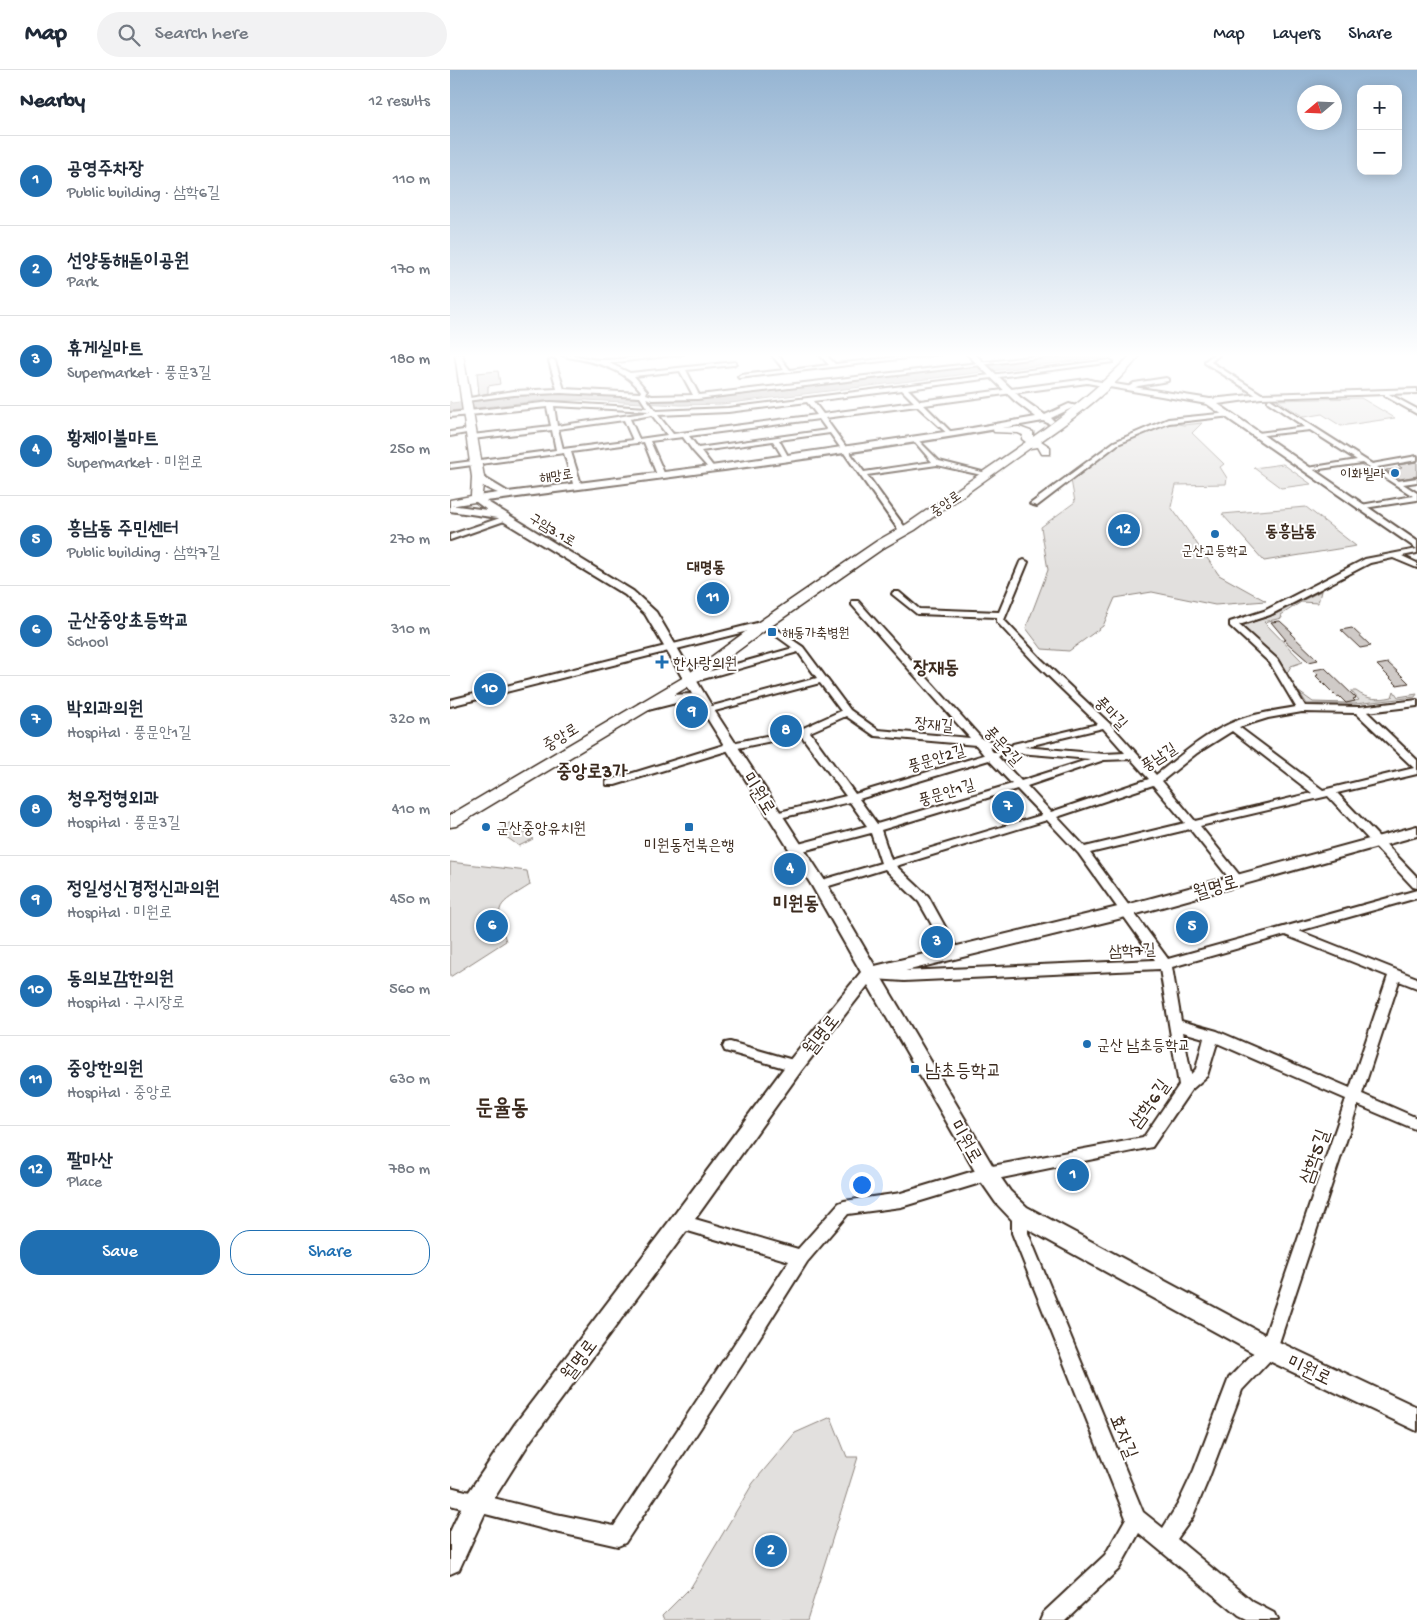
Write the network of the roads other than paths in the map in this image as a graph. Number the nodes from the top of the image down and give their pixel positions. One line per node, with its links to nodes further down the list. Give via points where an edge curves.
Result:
1 (470, 426): 20 (main road)
2 (566, 426): 15 (street)
3 (630, 426): 28 (street)
4 (664, 426): 24 (street)
5 (712, 426): 22 (street)
6 (758, 426): 27 (street)
7 (829, 426): 18 (street)
8 (942, 426): 21 (street)
9 (1000, 426): 21 (street, 해망로)
10 (1020, 426): 17 (street, 해망로)
11 (1046, 426): 30 (main road, 중앙로)
12 (1063, 426): 30 (main road, via 1055,434 1046,452 1040,444)
13 (1155, 426): 56 (street, via 1116,443)
14 (1245, 426): 23 (street)
15 (554, 428): 20 (street); 33 (street)
16 (1310, 428): 23 (street); 37 (street)
17 (998, 430): 29 (street, 해망로); 30 (main road, via 1024,431 1028,434)
18 (832, 431): 25 (street); 32 (street)
19 (450, 434): 20 (street)
20 (471, 434): 36 (main road)
21 (950, 434): 32 (street, 해망로)
22 (685, 435): 24 (street); 31 (street)
23 (1258, 435): 42 (street)
24 (671, 436): 26 (street)
25 (775, 439): 27 (street); 34 (street)
26 (646, 440): 28 (street); 45 (street)
27 (766, 440): 31 (street)
28 (637, 441): 33 (street)
29 (918, 442): 32 (street, 해망로); 38 (street)
30 (1028, 442): 43 (main road, 중앙로)
31 (696, 450): 41 (street)
32 (844, 450): 34 (street, 해망로); 44 (street)
33 (564, 451): 36 (street); 49 (street)
34 (786, 458): 41 (street, 해망로)
35 (1417, 458): 40 (street)
36 (476, 462): 39 (street); 46 (main road)
37 (1363, 462): 40 (street); 42 (street)
38 (937, 463): 43 (street, 중앙로); 44 (street)
39 (450, 466)
40 (1370, 466): 48 (street)
41 (711, 469): 45 (street, 해망로)
42 (1308, 470): 57 (street)
43 (982, 473): 60 (main road, 중앙로, via 912,527)
44 (862, 474): 60 (street)
45 (661, 476): 49 (street, 해망로)
46 (478, 477): 51 (street); 53 (main road); 54 (main road)
47 (1417, 480): 48 (street)
48 (1396, 483): 52 (street)
49 (578, 487): 50 (street, 해망로)
50 (542, 492): 51 (street, 해망로); 59 (street, via 505,502)
51 (506, 496): 54 (street, 해망로)
52 (1417, 497): 57 (street)
53 (450, 498)
54 (477, 499): 55 (main road, 해망로); 59 (street, 구암3.1로)
55 (450, 503)
56 (1034, 504)
57 (1361, 507): 62 (street)
58 (450, 508): 59 (street)
59 (501, 515): 61 (street, via 485,528); 71 (street, 구암3.1로, via 629,593 650,612)
60 (903, 530): 70 (main road, 중앙로)
61 (450, 538)
62 (1417, 546)
63 (1417, 551): 64 (street)
64 (1394, 556): 66 (street); 79 (street, via 1368,561 1266,613 1234,624 1274,661)
65 (1024, 562): 69 (street)
66 (1417, 566)
67 (896, 594): 69 (street, via 917,611)
68 (855, 603): 85 (street, 풍문2길)
69 (1003, 614): 82 (street, 풍마길, via 1000,620 1014,637)
70 (765, 624): 71 (street, 중앙로); 72 (street, 장재길); 73 (main road, 중앙로)
71 (671, 649): 73 (street, 구암3.1로); 75 (street)
72 (800, 649): 73 (street, 중앙로); 74 (street, 장재길)
73 (690, 680): 77 (street, 미원로); 78 (main road, 중앙로)
74 (823, 680): 77 (street); 81 (street, 장재길)
75 (450, 703)
76 (1417, 704): 80 (street, 풍남길)
77 (704, 705): 78 (street, via 694,697); 86 (street, 미원로)
78 (644, 707): 100 (main road, 중앙로)
79 (1302, 709): 80 (street, 풍남길); 83 (street, 풍남길, via 1266,715)
80 (1359, 710): 91 (street)
81 (847, 712): 84 (street); 85 (street, 장재길, via 875,733)
82 (1105, 725): 87 (street, 풍문안2길); 89 (street, 풍마길)
83 (1232, 726): 93 (street, 풍남길); 96 (street, via 1277,762)
84 (804, 731): 86 (street); 97 (street)
85 (980, 742): 87 (street, 장재길); 88 (street, 풍문2길)
86 (731, 746): 94 (street); 98 (street, 미원로)
87 (1007, 749): 88 (street, 풍문안2길); 90 (street, 장재길)
88 (992, 756): 95 (street, 풍문2길); 97 (street, 풍문안2길)
89 (1133, 756): 90 (street, 장재길); 93 (street, 풍마길)
90 (1104, 757): 95 (street, 풍문안1길)
91 (1417, 766)
92 (1417, 771): 96 (street)
93 (1157, 780): 99 (street, 풍남길); 101 (street, 풍마길)
94 (611, 783)
95 (1021, 785): 99 (street, 풍문2길); 102 (street, 풍문안1길)
96 (1326, 793): 101 (street); 104 (street)
97 (852, 798): 98 (street, 풍문안2길); 102 (street)
98 (775, 816): 105 (street, 미원로)
99 (1050, 816): 106 (street, 풍문2길); 107 (street, 풍남길)
100 (450, 822)
101 (1194, 824): 106 (street); 108 (street, 풍마길)
102 (875, 829): 105 (street, 풍문안1길); 107 (street)
103 (1417, 831): 104 (street, 월명로)
104 (1377, 842): 108 (street, 월명로); 109 (street)
105 (795, 849): 110 (street, 미원로)
106 (1084, 851): 112 (street, 풍문2길)
107 (887, 864): 110 (street, 풍남길); 114 (street, via 924,899)
108 (1238, 880): 112 (street, 월명로)
109 (1417, 884)
110 (819, 886): 116 (street, 미원로)
111 (1417, 894): 113 (street, 삼학7길)
112 (1126, 911): 114 (street, 월명로); 115 (street, 삼학6길)
113 (1284, 930): 115 (street, 삼학7길); 117 (street)
114 (953, 952): 116 (street, 월명로)
115 (1165, 964): 116 (street, 삼학7길, via 904,976); 119 (street, 삼학6길)
116 (870, 974): 122 (street, 월명로); 126 (street, 미원로)
117 (1395, 974): 118 (street); 124 (street, 삼학5길)
118 (1417, 984)
119 (1176, 1025): 120 (street); 123 (street, 삼학6길)
120 (1212, 1035): 123 (street, via 1202,1072); 124 (street)
121 (730, 1046): 122 (street)
122 (795, 1066): 128 (street, 월명로)
123 (1186, 1086): 126 (street, 삼학6길, via 1147,1144)
124 (1354, 1097): 125 (street); 130 (street, 삼학5길)
125 (1417, 1124)
126 (986, 1174): 127 (street, 미원로, via 1002,1197); 129 (street, 삼학6길, via 901,1200 844,1208)
127 (1020, 1214): 130 (street, 미원로); 134 (street, 효자길, via 1020,1233)
128 (678, 1226): 129 (street, via 688,1224); 133 (street, 월명로, via 523,1432)
129 (801, 1257): 133 (street, 삼학6길, via 618,1536)
130 (1269, 1350): 131 (street, 미원로); 135 (street, via 1235,1384 1185,1511)
131 (1417, 1419)
132 (450, 1496): 133 (street)
133 (477, 1502): 136 (street, 월명로)
134 (1136, 1519): 135 (street); 138 (street, via 1112,1562)
135 (1165, 1540): 137 (street)
136 (450, 1561)
137 (1244, 1615): 139 (street)
138 (1050, 1620)
139 (1267, 1620)

